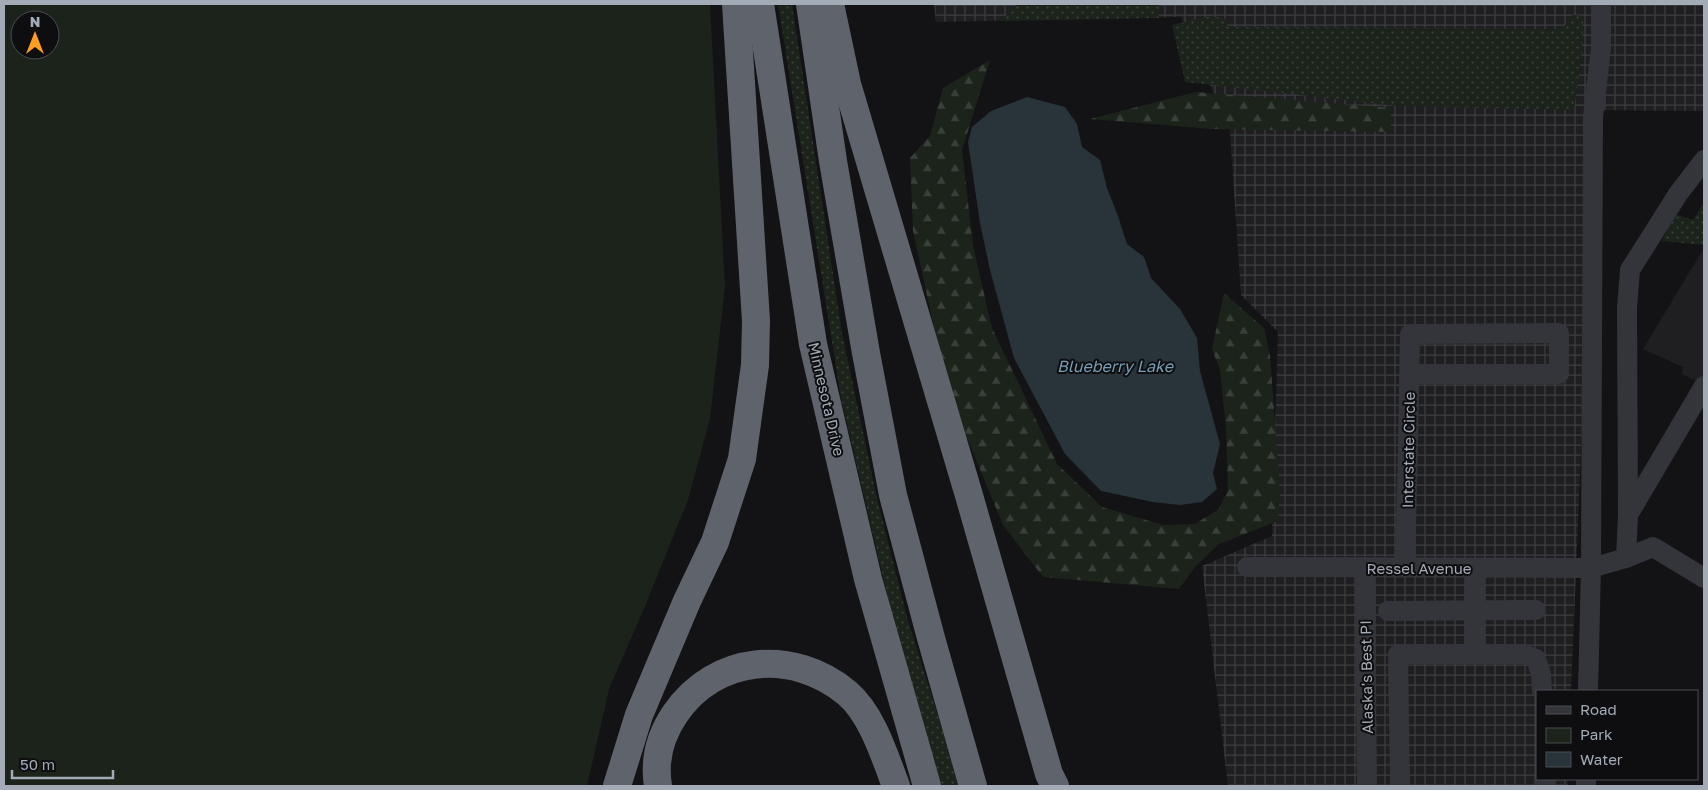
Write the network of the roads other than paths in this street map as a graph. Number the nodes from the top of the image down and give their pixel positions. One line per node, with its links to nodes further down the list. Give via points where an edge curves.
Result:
1 (736, 4): 23 (highway, via 756,321 747,432 742,459 715,542 639,715)
2 (760, 4): 26 (highway, Minnesota Drive, via 814,344 868,579)
3 (810, 4): 27 (highway, via 833,160 893,495)
4 (830, 4): 28 (highway, via 847,84)
5 (1601, 4): 15 (street, via 1601,48 1593,117)
6 (1704, 160): 9 (street, via 1678,194 1630,270 1626,383)
7 (1410, 374): 7 (street, Interstate Circle, via 1410,334 1560,333 1559,374); 13 (street, Interstate Circle)
8 (1704, 386): 9 (street)
9 (1628, 515): 10 (street)
10 (1626, 558): 15 (street, Ressel Avenue); 16 (street, Ressel Avenue, via 1653,547)
11 (1247, 567): 12 (street, Ressel Avenue)
12 (1364, 567): 13 (street, Ressel Avenue); 29 (street, Alaska's Best PI)
13 (1405, 567): 14 (street, Ressel Avenue)
14 (1475, 568): 15 (street, Ressel Avenue); 18 (street)
15 (1590, 568): 22 (street)
16 (1704, 578)
17 (1388, 610): 18 (street)
18 (1476, 610): 19 (street); 20 (street)
19 (1536, 610)
20 (1475, 654): 21 (street, via 1523,654 1536,659); 30 (street, via 1398,654)
21 (1542, 690)
22 (1588, 690)
23 (617, 786)
24 (658, 786): 25 (highway, via 660,743 667,726 688,697 700,686 736,668 770,663 809,671 848,694 862,710 884,752)
25 (896, 786)
26 (927, 786)
27 (973, 786)
28 (1054, 786)
29 (1367, 786)
30 (1400, 786)

